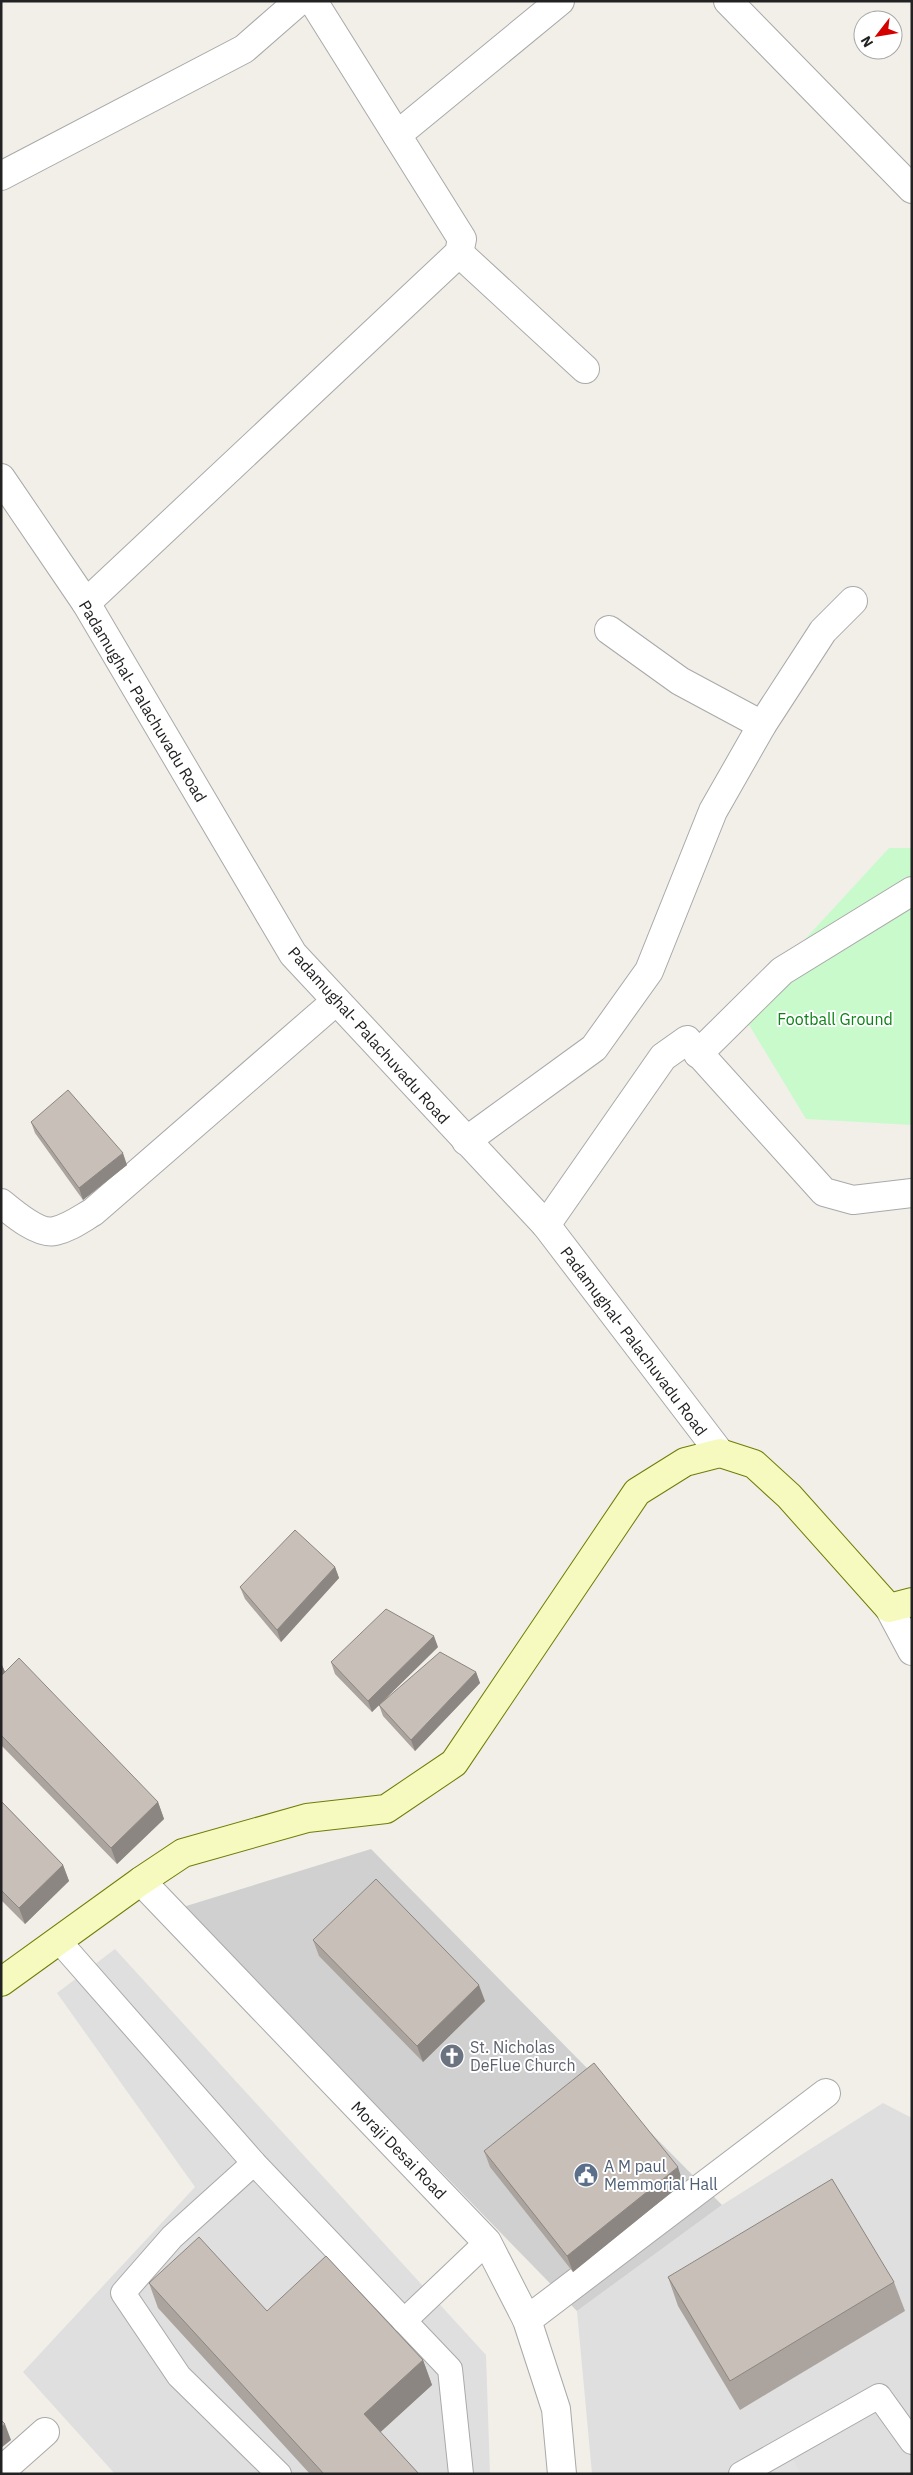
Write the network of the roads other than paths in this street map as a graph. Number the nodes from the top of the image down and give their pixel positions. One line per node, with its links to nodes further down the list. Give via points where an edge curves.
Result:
1 (299, 1): 6 (street, via 244,49)
2 (313, 1): 5 (street)
3 (560, 1): 5 (street)
4 (728, 1): 7 (street)
5 (397, 135): 8 (street, via 462,239)
6 (1, 176)
7 (912, 189)
8 (459, 253): 9 (street); 12 (street)
9 (585, 370)
10 (1, 478): 12 (street, Padamughal- Palachuvadu Road)
11 (853, 601): 14 (street, via 823,631)
12 (86, 603): 16 (street, Padamughal- Palachuvadu Road, via 293,954)
13 (609, 630): 14 (street, via 680,680)
14 (762, 725): 18 (street, via 713,811 648,971 600,1040 594,1048)
15 (912, 891): 17 (street, via 782,971)
16 (336, 1001): 18 (street, Padamughal- Palachuvadu Road); 20 (street, via 85,1216 69,1226 53,1232 23,1222)
17 (698, 1054): 19 (street, via 824,1192 853,1200); 21 (street, via 687,1040 662,1057)
18 (466, 1141): 21 (street, Padamughal- Palachuvadu Road)
19 (912, 1193)
20 (1, 1204)
21 (546, 1225): 22 (street, Padamughal- Palachuvadu Road)
22 (720, 1453): 23 (main road, via 754,1464); 25 (main road, Padamughal- Palachuvadu Road, via 685,1462 637,1492 454,1763 386,1809 307,1818 183,1853)
23 (900, 1605): 24 (street)
24 (912, 1651)
25 (141, 1880): 26 (main road, Padamughal- Palachuvadu Road); 30 (street, Moraji Desai Road)
26 (59, 1941): 27 (main road, Padamughal- Palachuvadu Road); 29 (lane)
27 (1, 1982)
28 (826, 2092): 31 (street)
29 (254, 2163): 32 (lane); 36 (lane, via 172,2237 123,2293 179,2376)
30 (487, 2242): 31 (street, Moraji Desai Road); 32 (lane)
31 (527, 2320): 38 (street, Moraji Desai Road, via 556,2409)
32 (404, 2321): 37 (lane, via 450,2369)
33 (45, 2432): 35 (street)
34 (912, 2442): 39 (lane, via 879,2396)
35 (1, 2471)
36 (279, 2474)
37 (460, 2474)
38 (562, 2474)
39 (742, 2474)

